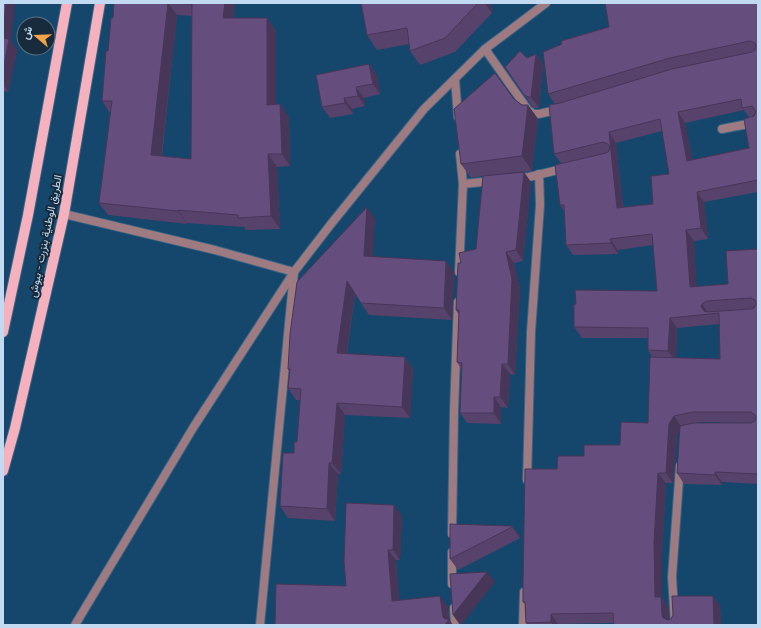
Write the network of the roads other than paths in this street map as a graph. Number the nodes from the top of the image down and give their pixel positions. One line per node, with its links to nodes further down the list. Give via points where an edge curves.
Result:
1 (67, 3): 18 (main road, الطريق الوطنية بنزرت - ببوش, via 28,215)
2 (100, 3): 14 (main road, الطريق الوطنية بنزرت - ببوش)
3 (546, 3): 4 (street)
4 (485, 49): 5 (street); 6 (street, via 528,110 539,114)
5 (455, 79): 8 (street); 15 (street, via 424,109)
6 (566, 108)
7 (758, 122): 9 (street)
8 (458, 124)
9 (722, 130)
10 (460, 146): 13 (street)
11 (576, 166): 12 (street)
12 (539, 174): 13 (street); 21 (street, via 540,205 531,332)
13 (463, 184): 16 (street)
14 (64, 214): 15 (street, via 215,250); 20 (main road, الطريق الوطنية بنزرت - ببوش)
15 (294, 272): 23 (street, via 194,428); 24 (street)
16 (459, 278)
17 (458, 294): 25 (street, via 452,517)
18 (3, 332)
19 (680, 459): 27 (street, via 672,577)
20 (3, 471)
21 (527, 489)
22 (524, 583): 26 (street)
23 (75, 625)
24 (260, 625)
25 (455, 625)
26 (523, 625)
27 (675, 625)

